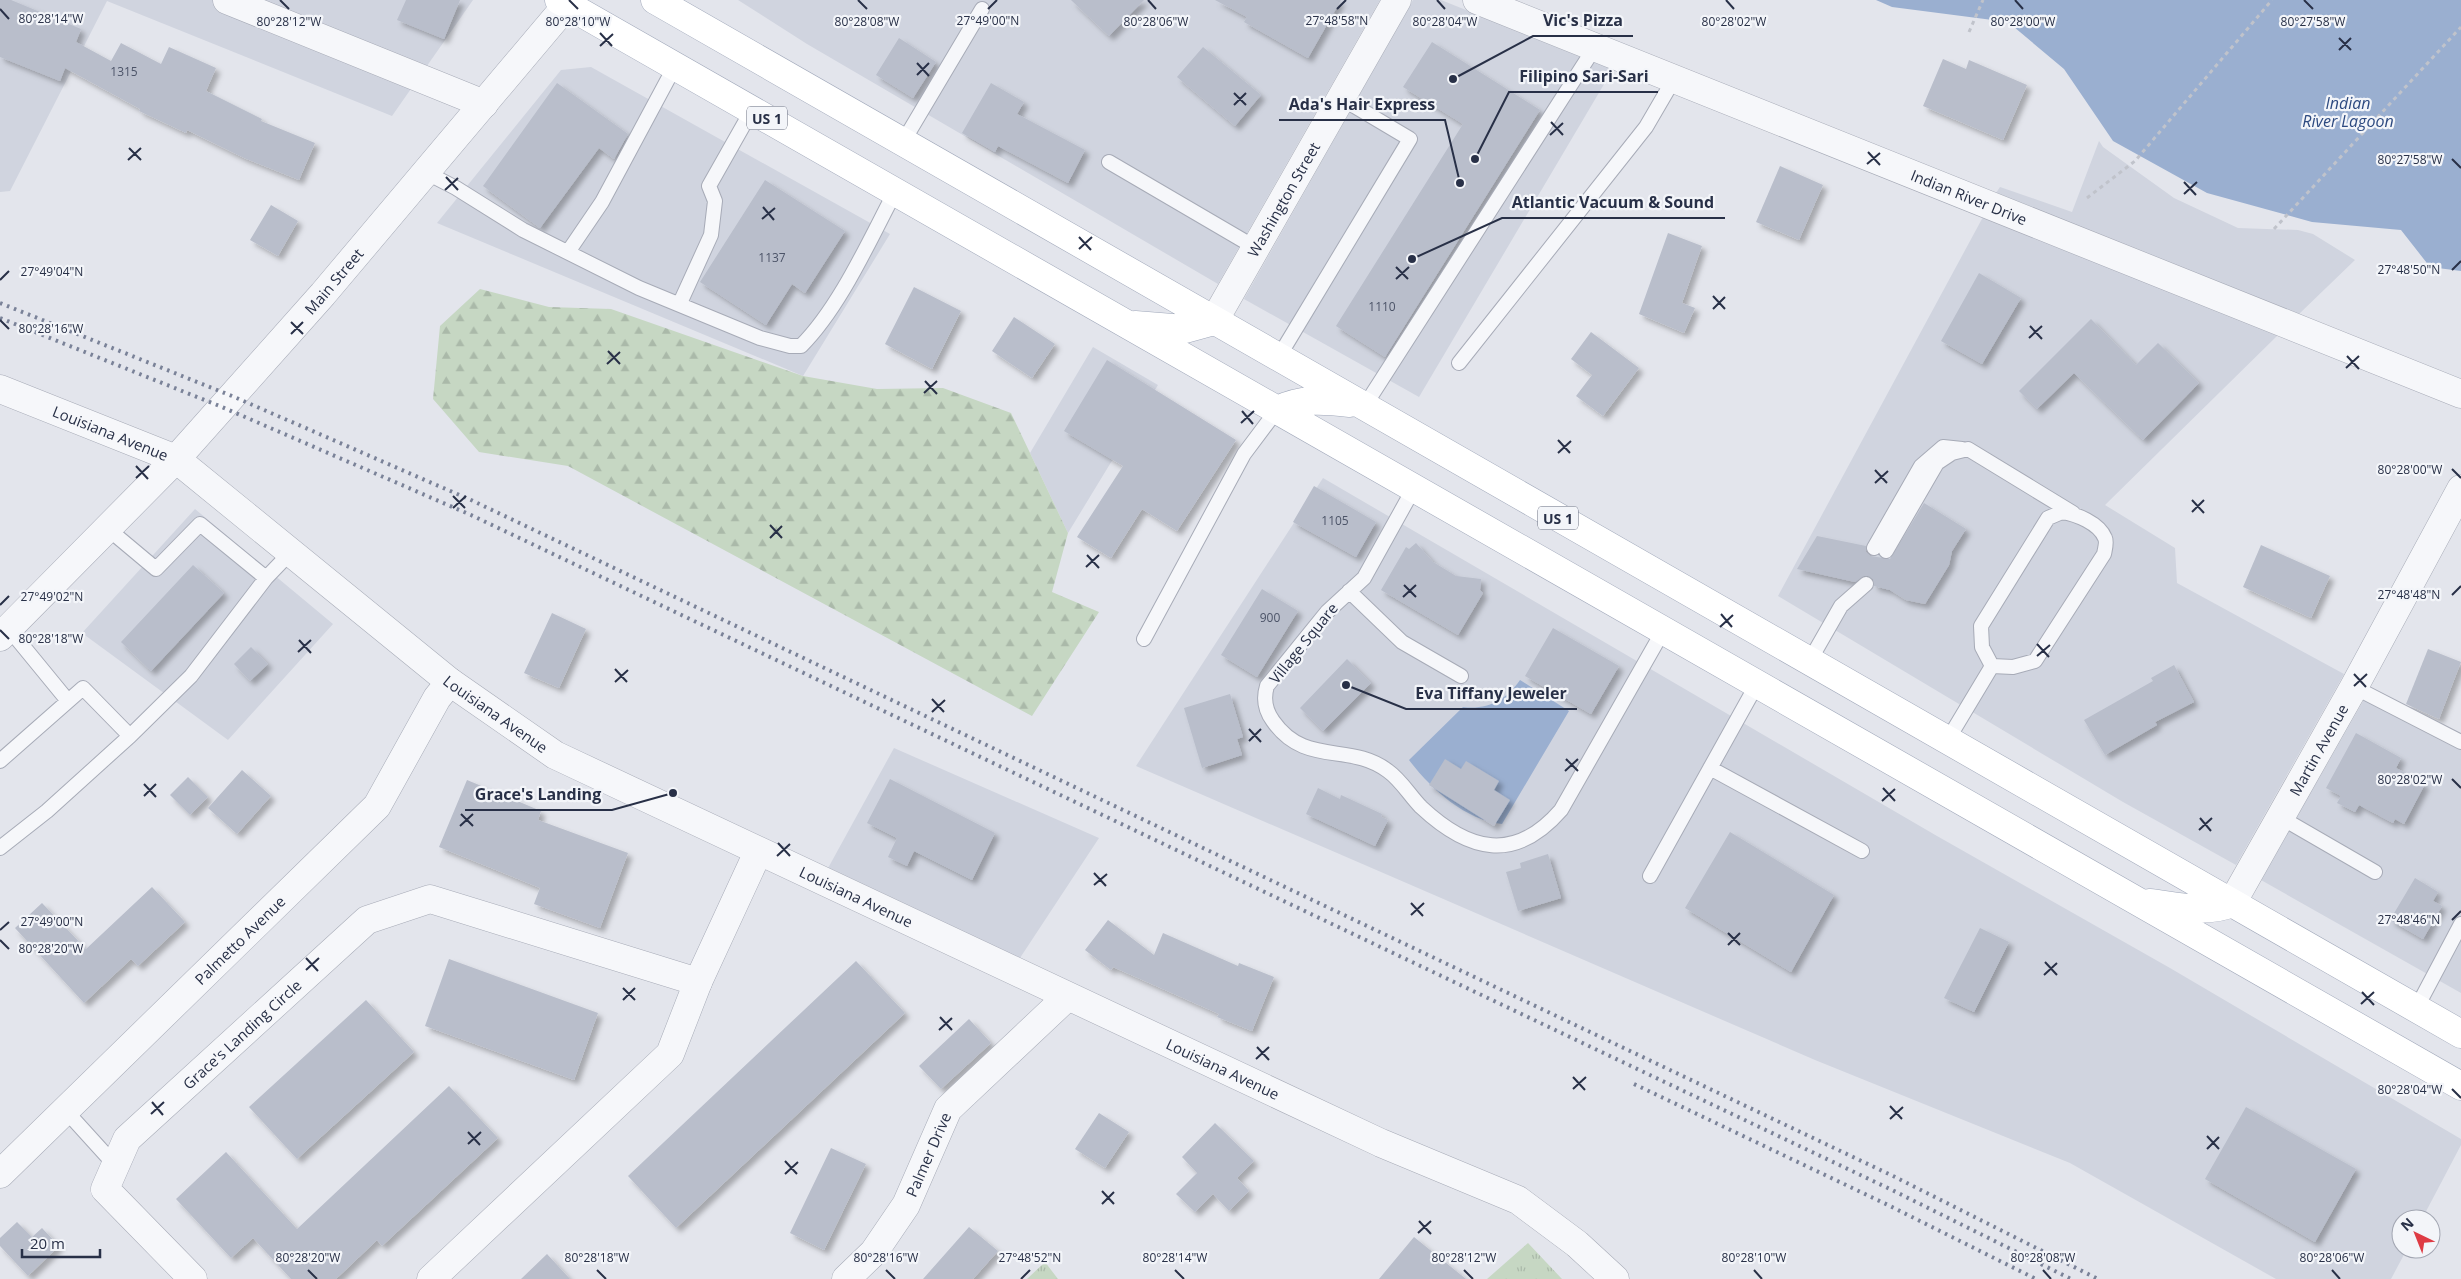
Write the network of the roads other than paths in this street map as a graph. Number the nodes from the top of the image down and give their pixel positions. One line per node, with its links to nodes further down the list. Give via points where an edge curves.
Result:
1 (227, 0): 11 (street)
2 (656, 0): 13 (main road, US 1)
3 (1396, 0): 10 (street, Washington Street)
4 (1477, 0): 7 (street, Indian River Drive)
5 (566, 1): 8 (main road, US 1); 11 (street, Main Street)
6 (982, 9): 13 (lane)
7 (1595, 47): 9 (street, Indian River Drive); 26 (lane)
8 (675, 66): 12 (main road, US 1); 18 (lane, via 602,202)
9 (1674, 79): 23 (lane, via 1646,127); 25 (street, Indian River Drive)
10 (1341, 98): 17 (street, Washington Street); 22 (lane, via 1410,139)
11 (484, 104): 15 (street, Main Street)
12 (752, 110): 16 (main road, US 1); 19 (lane, via 709,186 715,201 711,235)
13 (903, 142): 20 (main road, US 1)
14 (1109, 162): 17 (lane)
15 (427, 173): 18 (lane, via 523,230); 28 (street, Main Street)
16 (895, 192): 19 (lane, via 834,303 801,346 760,338); 21 (main road, US 1)
17 (1256, 248): 20 (street, Washington Street)
18 (568, 252): 19 (lane, via 639,288)
19 (680, 303)
20 (1214, 321): 21 (main road, via 1185,329); 22 (main road, US 1)
21 (1126, 324): 27 (main road, US 1)
22 (1278, 358): 26 (main road, US 1)
23 (1459, 364)
24 (0, 389): 28 (street, Louisiana Avenue)
25 (2461, 394)
26 (1360, 405): 27 (main road, via 1310,400 1293,402); 41 (main road, US 1)
27 (1277, 410): 29 (main road, US 1); 40 (lane, via 1244,454)
28 (176, 459): 32 (street, Main Street); 34 (street, Louisiana Avenue)
29 (1414, 488): 37 (lane, Village Square, via 1364,578); 38 (main road, US 1)
30 (2461, 490): 46 (street, Martin Avenue)
31 (2074, 514): 33 (lane, via 1968,450 1952,453 1937,463); 42 (lane, via 2062,512 2048,518 1981,626 1982,647); 42 (lane, via 2100,529 2106,539 2104,554 2035,661 2013,667)
32 (107, 528): 35 (lane, via 156,569 200,524); 39 (street, Main Street)
33 (1880, 550)
34 (291, 552): 35 (lane); 44 (street, Louisiana Avenue)
35 (266, 578): 48 (lane, via 190,676)
36 (1860, 583): 41 (lane, via 1841,606)
37 (1349, 591): 38 (lane, Village Square, via 1327,612 1267,686 1264,700 1270,718 1289,740 1305,748 1350,756 1388,770 1422,807 1447,828 1484,845 1514,844 1532,838 1548,826 1561,810); 43 (lane, via 1402,642)
38 (1664, 631): 45 (main road, US 1)
39 (5, 633): 47 (lane)
40 (1144, 639)
41 (1809, 662): 49 (main road, US 1)
42 (1992, 666): 49 (lane)
43 (1461, 676)
44 (450, 682): 56 (street, Louisiana Avenue, via 555,755); 67 (street, Palmetto Avenue, via 377,806)
45 (1757, 684): 52 (lane); 59 (main road, US 1)
46 (2354, 687): 50 (lane); 53 (street, Martin Avenue)
47 (68, 701): 48 (lane, via 83,688); 51 (lane)
48 (130, 736): 54 (lane, via 47,811)
49 (1948, 741): 60 (main road, US 1)
50 (2461, 742)
51 (0, 761)
52 (1710, 768): 55 (lane); 58 (lane)
53 (2280, 817): 57 (lane); 60 (street, Martin Avenue)
54 (0, 848)
55 (1862, 851)
56 (758, 852): 62 (street); 63 (street, Louisiana Avenue)
57 (2375, 872)
58 (1650, 876)
59 (2138, 902): 60 (main road, via 2199,909 2220,908); 66 (main road, US 1)
60 (2232, 903): 64 (main road, US 1)
61 (2461, 924): 64 (lane)
62 (698, 982): 68 (street, Grace's Landing Circle, via 430,899 367,920 127,1139); 71 (street, via 670,1054)
63 (1067, 997): 72 (street, Palmer Drive, via 948,1109 906,1205 874,1252); 73 (street, Louisiana Avenue, via 1381,1143 1518,1200 1577,1244)
64 (2416, 1009): 65 (main road, US 1)
65 (2461, 1034)
66 (2461, 1086)
67 (66, 1111): 68 (lane); 69 (street, Palmetto Avenue)
68 (115, 1165): 70 (street, Grace's Landing Circle, via 105,1189)
69 (0, 1174)
70 (193, 1279)
71 (431, 1279)
72 (846, 1279)
73 (1614, 1279)

